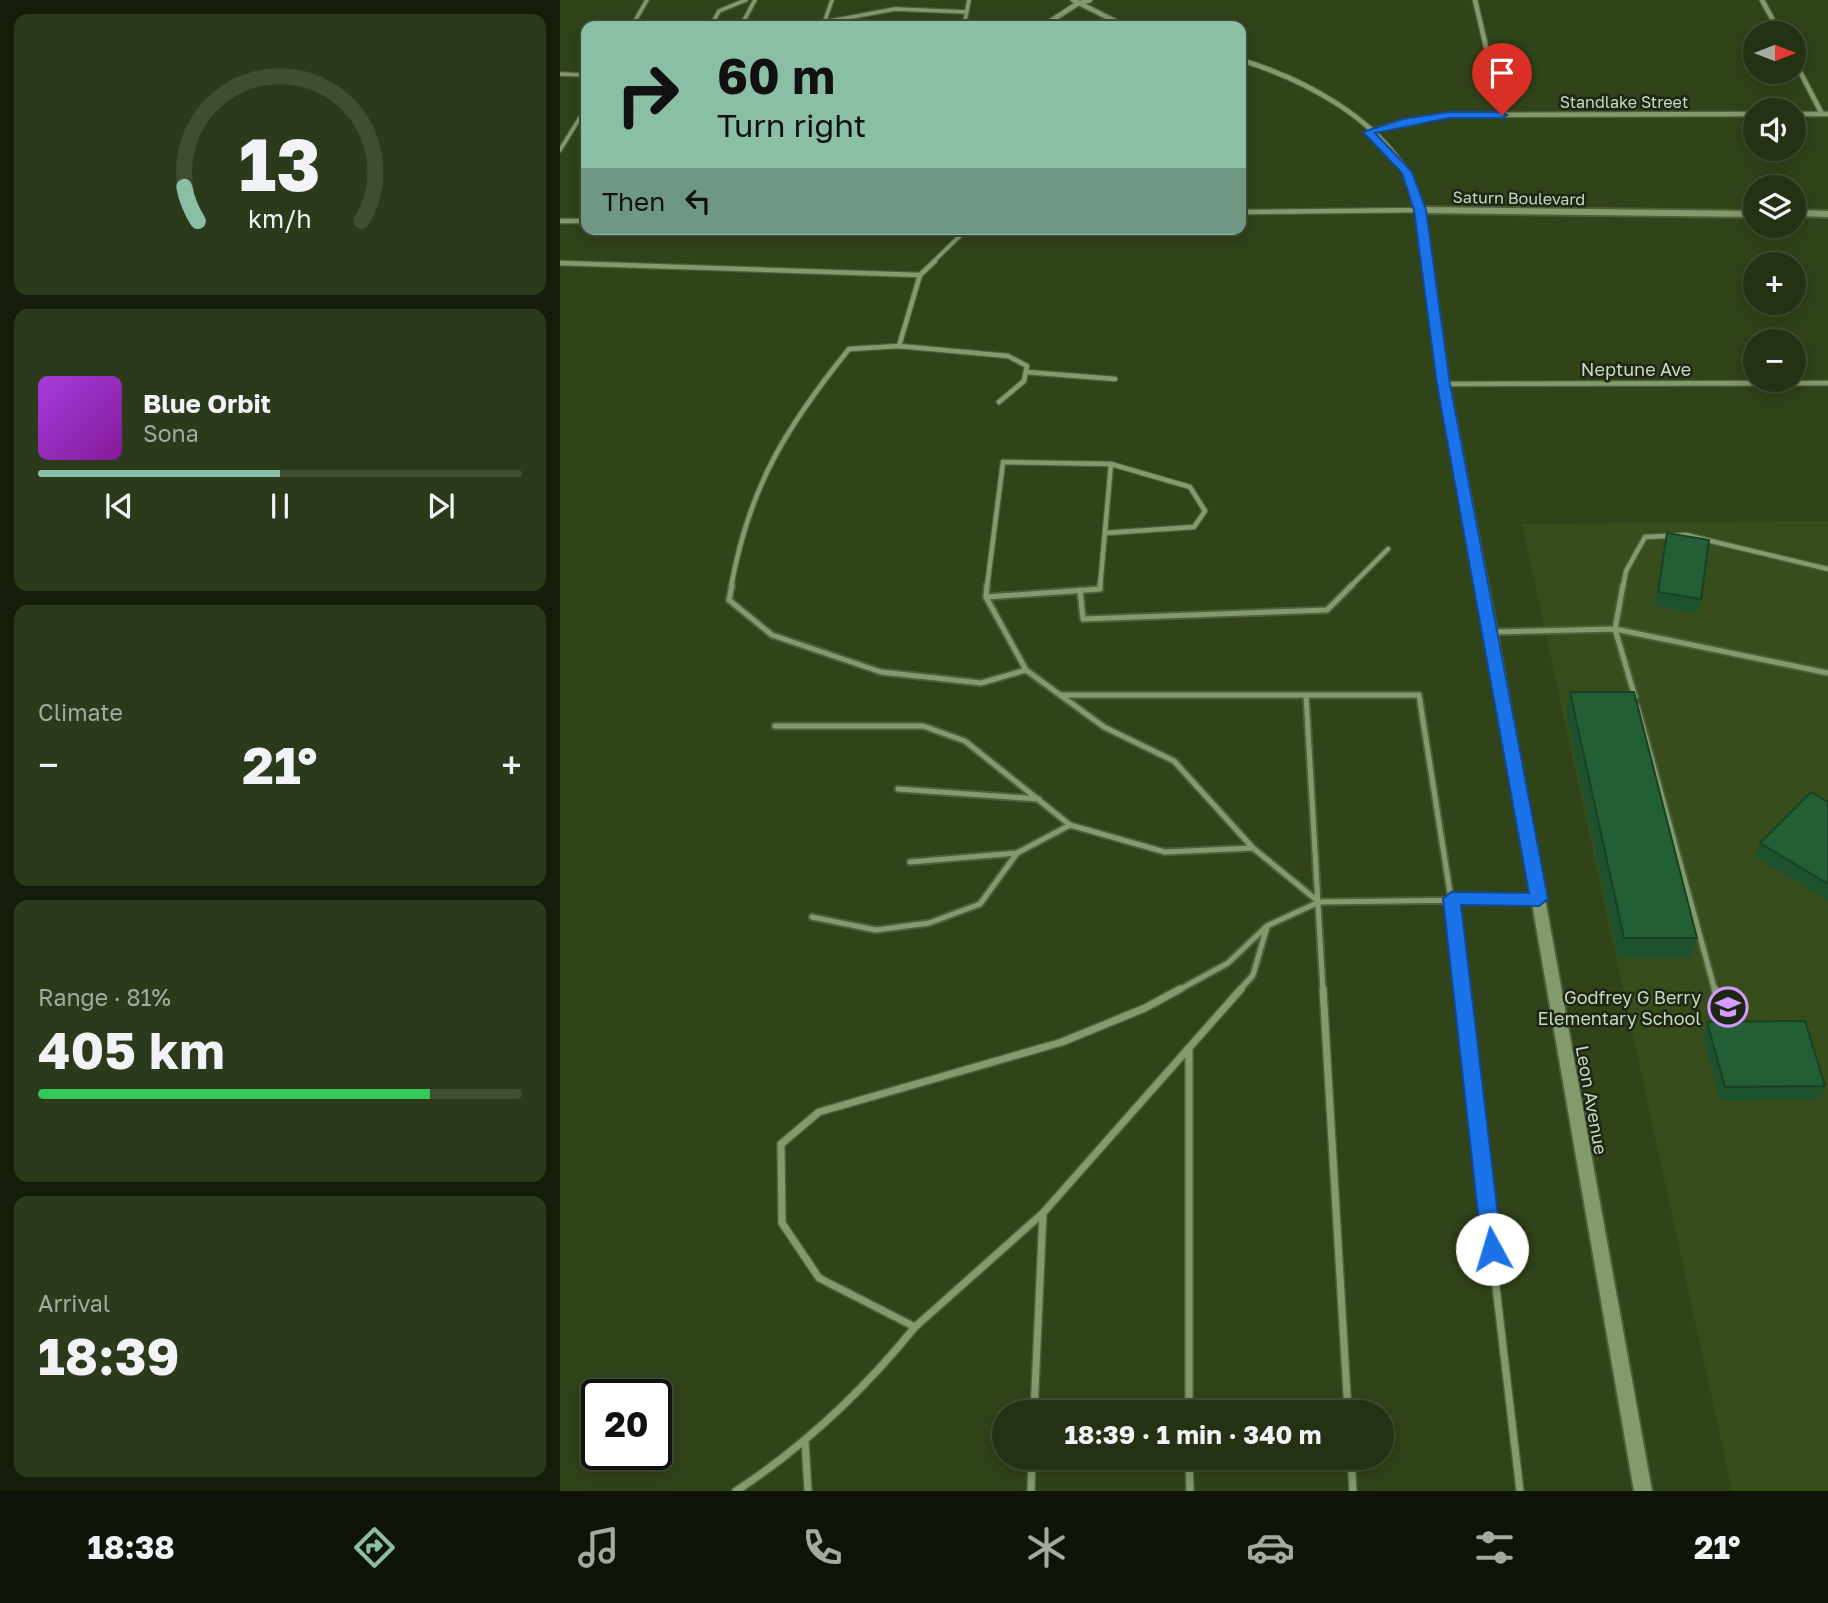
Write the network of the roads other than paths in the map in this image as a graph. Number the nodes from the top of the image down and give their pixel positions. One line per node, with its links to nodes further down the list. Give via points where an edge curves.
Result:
1 (647, 0): 11 (lane)
2 (746, 0): 12 (lane, via 719,11)
3 (755, 0): 13 (lane)
4 (832, 0): 14 (lane)
5 (969, 0): 10 (lane)
6 (1090, 0): 9 (street)
7 (1475, 0): 27 (street)
8 (1762, 0): 19 (street)
9 (1075, 2): 17 (street); 18 (street)
10 (967, 12): 15 (lane, via 895,9); 16 (lane)
11 (635, 21)
12 (714, 21)
13 (744, 21)
14 (825, 21)
15 (838, 21)
16 (965, 21)
17 (1050, 21)
18 (1115, 21)
19 (1773, 21)
20 (1246, 62): 29 (street, Leon Avenue, via 1309,86)
21 (560, 75): 22 (lane)
22 (581, 75)
23 (1806, 81): 26 (street)
24 (1743, 114): 27 (street, Standlake Street)
25 (1806, 114): 26 (street)
26 (1825, 114)
27 (1502, 115): 29 (street, Standlake Street, via 1449,115)
28 (581, 116): 30 (lane)
29 (1368, 132): 31 (street, Leon Avenue, via 1407,172)
30 (560, 150)
31 (1420, 210): 32 (street, Saturn Boulevard); 34 (street, Saturn Boulevard); 45 (street, Leon Avenue)
32 (1246, 212)
33 (1806, 213): 35 (street)
34 (1743, 214)
35 (1828, 214)
36 (581, 220): 37 (street)
37 (560, 221)
38 (961, 235): 40 (lane)
39 (560, 263): 40 (lane)
40 (920, 275): 41 (lane)
41 (899, 346): 42 (lane, via 1008,356 1027,366); 55 (lane, via 849,349 815,390 780,443 744,525 730,600 772,635 881,672 981,683)
42 (1026, 372): 43 (lane); 46 (lane, via 1024,381)
43 (1115, 379)
44 (1828, 383): 45 (lane, Neptune Ave)
45 (1444, 384): 54 (street, Leon Avenue)
46 (999, 402)
47 (1111, 464): 48 (lane); 48 (lane, via 1190,487 1205,511 1194,527); 52 (lane, via 1003,462)
48 (1105, 533): 51 (lane, via 1100,589)
49 (1388, 549): 51 (lane, via 1327,610 1083,620)
50 (1828, 569): 53 (lane, via 1686,535 1645,537 1626,571)
51 (1080, 590): 52 (lane)
52 (986, 597): 55 (lane)
53 (1615, 629): 54 (lane); 56 (lane); 71 (lane)
54 (1491, 632): 67 (street, Leon Avenue)
55 (1026, 670): 57 (lane)
56 (1828, 673)
57 (1061, 695): 58 (lane); 63 (lane, via 1104,727 1174,761)
58 (1306, 695): 66 (lane, via 1419,695); 68 (lane)
59 (775, 726): 61 (lane, via 923,726 965,741)
60 (898, 789): 61 (lane)
61 (1039, 799): 62 (lane)
62 (1070, 825): 63 (lane, via 1166,852); 64 (lane)
63 (1253, 848): 68 (lane)
64 (1017, 853): 65 (lane); 69 (lane, via 980,904 929,923 876,930)
65 (911, 862)
66 (1451, 899): 67 (lane); 68 (lane); 87 (lane)
67 (1539, 899): 88 (street, Leon Avenue)
68 (1319, 902): 70 (lane); 77 (lane)
69 (812, 917)
70 (1267, 926): 72 (lane, via 1253,975); 74 (lane, via 1228,963 1144,1008 1062,1042 820,1112 781,1144 782,1223 819,1278)
71 (1717, 997)
72 (1189, 1049): 73 (lane); 76 (lane)
73 (1043, 1213): 74 (lane); 75 (lane)
74 (915, 1327): 78 (lane, via 881,1372)
75 (1035, 1400)
76 (1189, 1400)
77 (1347, 1400)
78 (805, 1440): 82 (lane); 83 (lane)
79 (1032, 1470): 84 (lane)
80 (1189, 1470): 85 (lane)
81 (1352, 1470): 86 (lane)
82 (736, 1491)
83 (808, 1491)
84 (1031, 1491)
85 (1189, 1491)
86 (1353, 1491)
87 (1520, 1491)
88 (1643, 1491)

